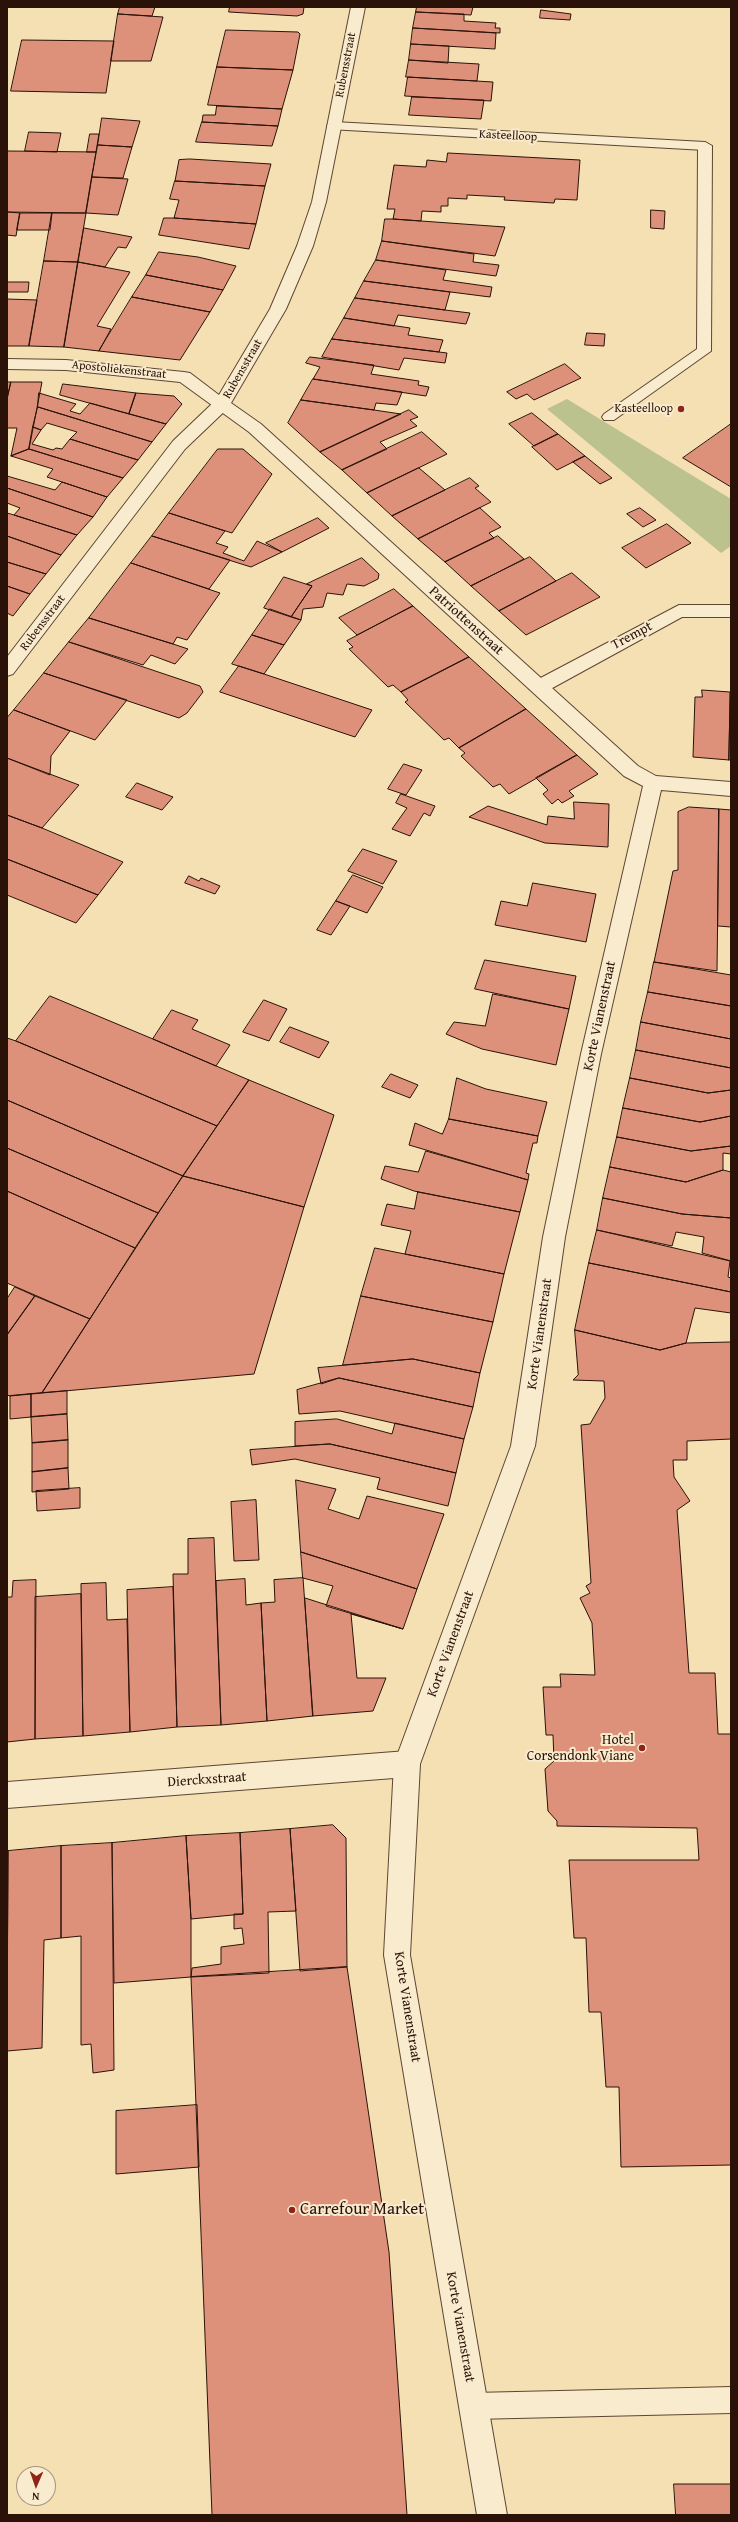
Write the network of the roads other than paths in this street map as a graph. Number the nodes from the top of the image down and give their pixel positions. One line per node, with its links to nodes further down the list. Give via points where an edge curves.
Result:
1 (358, 7): 2 (street, Rubensstraat)
2 (334, 126): 3 (street, Kasteelloop); 5 (street, Rubensstraat, via 319,202 305,246 278,309)
3 (705, 146): 6 (lane, via 704,351)
4 (7, 364): 5 (street, Apostoliekenstraat, via 66,365 184,377)
5 (222, 404): 8 (street, Rubensstraat, via 179,445); 9 (street, Patriottenstraat, via 255,428)
6 (609, 417)
7 (731, 611): 9 (street, Trempt, via 679,611)
8 (7, 670)
9 (539, 687): 10 (street, Patriottenstraat, via 631,771)
10 (653, 783): 11 (street, Patriottenstraat); 12 (street, Korte Vianenstraat, via 591,1054 554,1237 523,1446)
11 (731, 789)
12 (407, 1764): 13 (street, Dierckxstraat); 15 (street, Korte Vianenstraat, via 397,1955)
13 (7, 1795)
14 (731, 2400): 15 (lane)
15 (474, 2406): 16 (street, Korte Vianenstraat)
16 (492, 2515)

